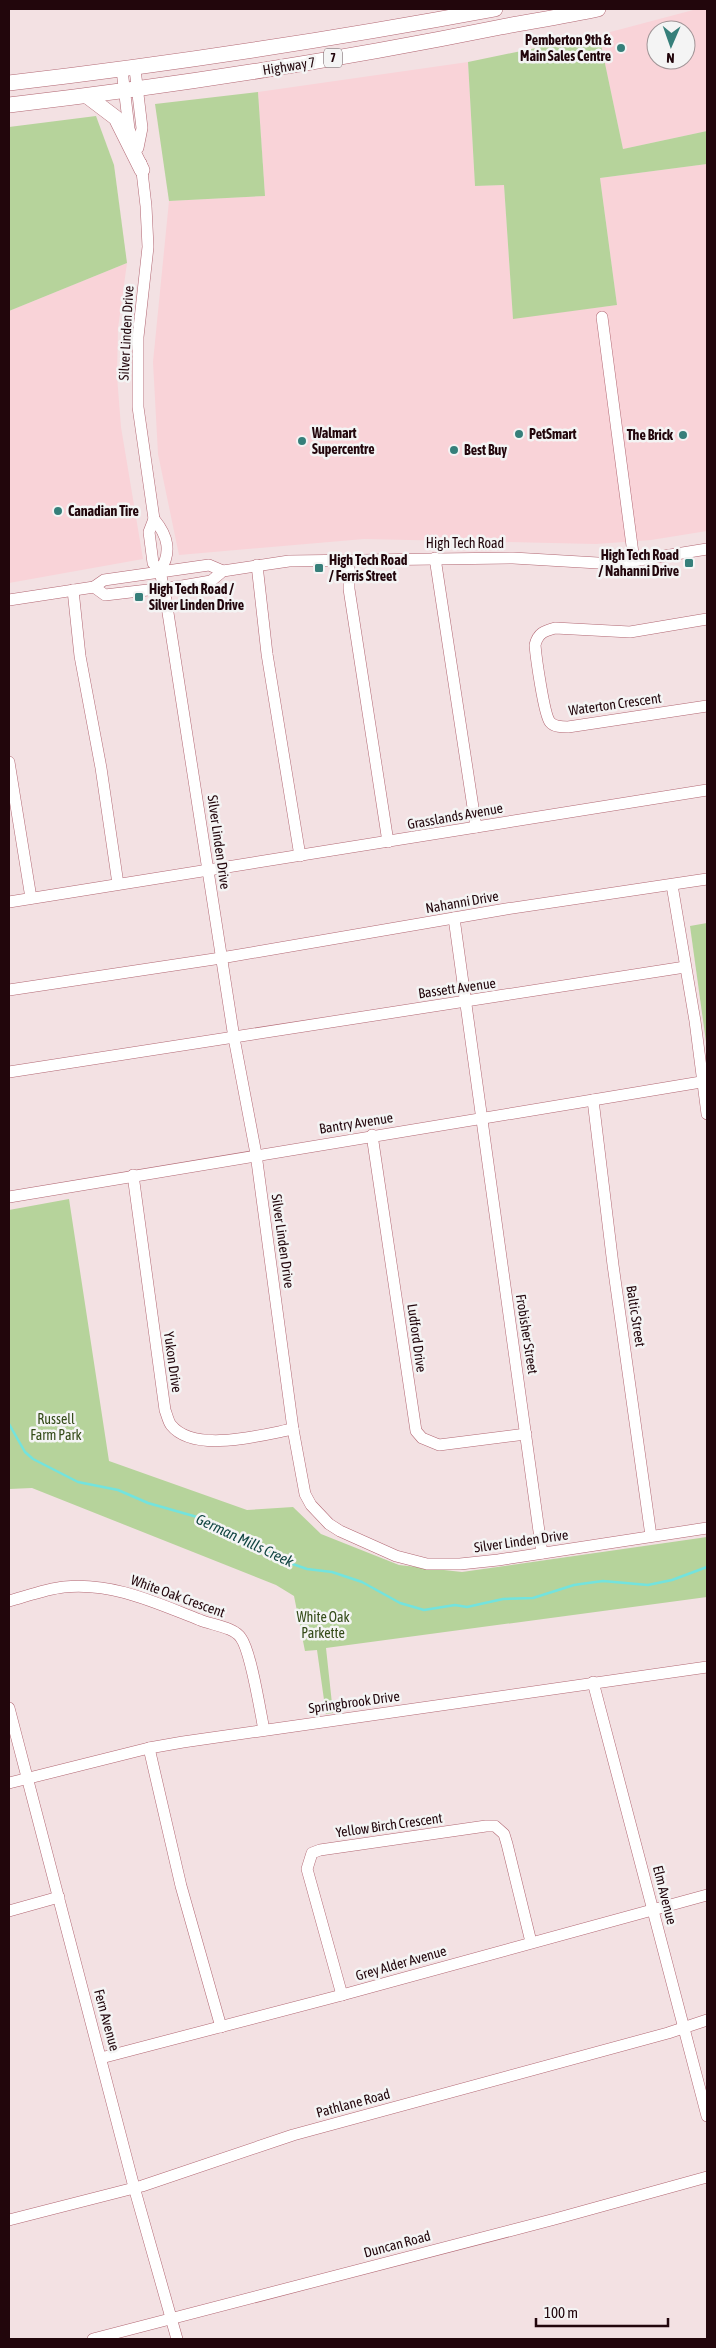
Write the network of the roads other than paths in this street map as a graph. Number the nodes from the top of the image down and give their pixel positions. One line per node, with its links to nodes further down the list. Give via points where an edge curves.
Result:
1 (495, 9): 3 (main road, Highway 7 / 7, via 367,33)
2 (598, 9): 5 (main road, Highway 7 / 7, via 427,42)
3 (128, 69): 4 (main road, Highway 7 / 7); 5 (street, Silver Linden Drive)
4 (9, 83)
5 (130, 90): 6 (main road, Highway 7 / 7); 8 (street, Silver Linden Drive, via 129,129 138,148)
6 (87, 96): 7 (main road, Highway 7 / 7); 8 (main road, via 116,118)
7 (9, 104)
8 (142, 170): 15 (street, Silver Linden Drive, via 148,247 138,337 138,407 154,519 149,532 152,563)
9 (602, 317): 13 (street)
10 (707, 549): 13 (street, High Tech Road)
11 (435, 558): 12 (street, High Tech Road); 13 (street, High Tech Road, via 513,558 615,564); 25 (street)
12 (349, 560): 14 (street, High Tech Road); 26 (street, via 349,589)
13 (634, 561)
14 (257, 565): 16 (street, High Tech Road); 27 (street, via 267,654)
15 (160, 571): 16 (street, High Tech Road, via 209,564); 17 (street, High Tech Road, via 104,580); 18 (street, Silver Linden Drive)
16 (222, 571): 18 (street, High Tech Road, via 211,581)
17 (94, 588): 18 (street, High Tech Road, via 105,595); 19 (street, High Tech Road)
18 (164, 588): 28 (street, Silver Linden Drive)
19 (73, 590): 20 (street, High Tech Road); 30 (street, via 80,656)
20 (9, 600)
21 (707, 619): 22 (street, Waterton Crescent, via 624,633 555,628 544,630 535,644 545,709 548,721 554,725 568,727)
22 (707, 706)
23 (9, 762): 32 (street)
24 (707, 790): 25 (street, Grasslands Avenue)
25 (476, 827): 26 (street, Grasslands Avenue)
26 (388, 842): 27 (street, Grasslands Avenue)
27 (300, 856): 28 (street, Grasslands Avenue)
28 (208, 870): 30 (street, Grasslands Avenue); 35 (street, Silver Linden Drive)
29 (707, 879): 31 (street, Nahanni Drive)
30 (118, 884): 32 (street, Grasslands Avenue)
31 (672, 885): 34 (street, Nahanni Drive); 36 (street)
32 (31, 898): 33 (street, Grasslands Avenue)
33 (9, 902)
34 (454, 918): 35 (street, Nahanni Drive); 38 (street, Frobisher Street)
35 (222, 958): 37 (street, Nahanni Drive); 39 (street, Silver Linden Drive)
36 (685, 967): 38 (street, Bassett Avenue); 41 (street)
37 (9, 990)
38 (466, 1001): 39 (street, Bassett Avenue); 44 (street, Frobisher Street)
39 (234, 1038): 40 (street, Bassett Avenue); 46 (street, Silver Linden Drive)
40 (9, 1072)
41 (705, 1081): 42 (street, Bantry Avenue); 43 (street)
42 (593, 1100): 44 (street, Bantry Avenue); 52 (street, Baltic Street)
43 (707, 1114)
44 (482, 1119): 45 (street, Bantry Avenue); 50 (street, Frobisher Street)
45 (372, 1135): 46 (street, Bantry Avenue); 50 (street, Ludford Drive, via 416,1431 422,1438 439,1445)
46 (256, 1154): 47 (street, Bantry Avenue); 49 (street, Silver Linden Drive)
47 (133, 1175): 48 (street, Bantry Avenue); 49 (street, Yukon Drive, via 162,1391 170,1424 180,1432 210,1442)
48 (9, 1196)
49 (293, 1429): 53 (street, Silver Linden Drive, via 305,1494 311,1505 340,1531 396,1556 427,1564 460,1564)
50 (526, 1434): 53 (street, Frobisher Street)
51 (707, 1528): 52 (street, Silver Linden Drive)
52 (652, 1536): 53 (street, Silver Linden Drive)
53 (542, 1553)
54 (9, 1601): 58 (street, White Oak Crescent, via 64,1587 112,1589 135,1594 231,1630 240,1636 248,1652)
55 (707, 1667): 56 (street, Springbrook Drive)
56 (593, 1682): 58 (street, Springbrook Drive); 64 (street, Elm Avenue)
57 (9, 1708): 60 (street, Fern Avenue)
58 (264, 1730): 59 (street, Springbrook Drive)
59 (150, 1748): 60 (street, Springbrook Drive); 69 (street, via 180,1886)
60 (28, 1778): 61 (street, Springbrook Drive); 63 (street, Fern Avenue)
61 (9, 1783)
62 (707, 1895): 64 (street, Grey Alder Avenue)
63 (59, 1897): 65 (street); 71 (street, Fern Avenue)
64 (654, 1910): 66 (street, Grey Alder Avenue); 70 (street, Elm Avenue)
65 (9, 1911)
66 (531, 1942): 67 (street, Grey Alder Avenue); 67 (street, Yellow Birch Crescent, via 508,1844 504,1834 495,1826 320,1850 312,1853 307,1869)
67 (342, 1995): 69 (street, Grey Alder Avenue)
68 (707, 2020): 70 (street, Pathlane Road)
69 (220, 2027): 71 (street, Grey Alder Avenue)
70 (683, 2028): 72 (street, Elm Avenue); 74 (street, Pathlane Road, via 293,2134)
71 (101, 2058): 74 (street, Fern Avenue)
72 (707, 2116)
73 (707, 2177): 76 (street, Duncan Road)
74 (134, 2187): 75 (street, Pathlane Road); 76 (street, Fern Avenue)
75 (9, 2220)
76 (172, 2319): 77 (street, Duncan Road); 78 (street, Fern Avenue)
77 (93, 2339)
78 (177, 2339)

